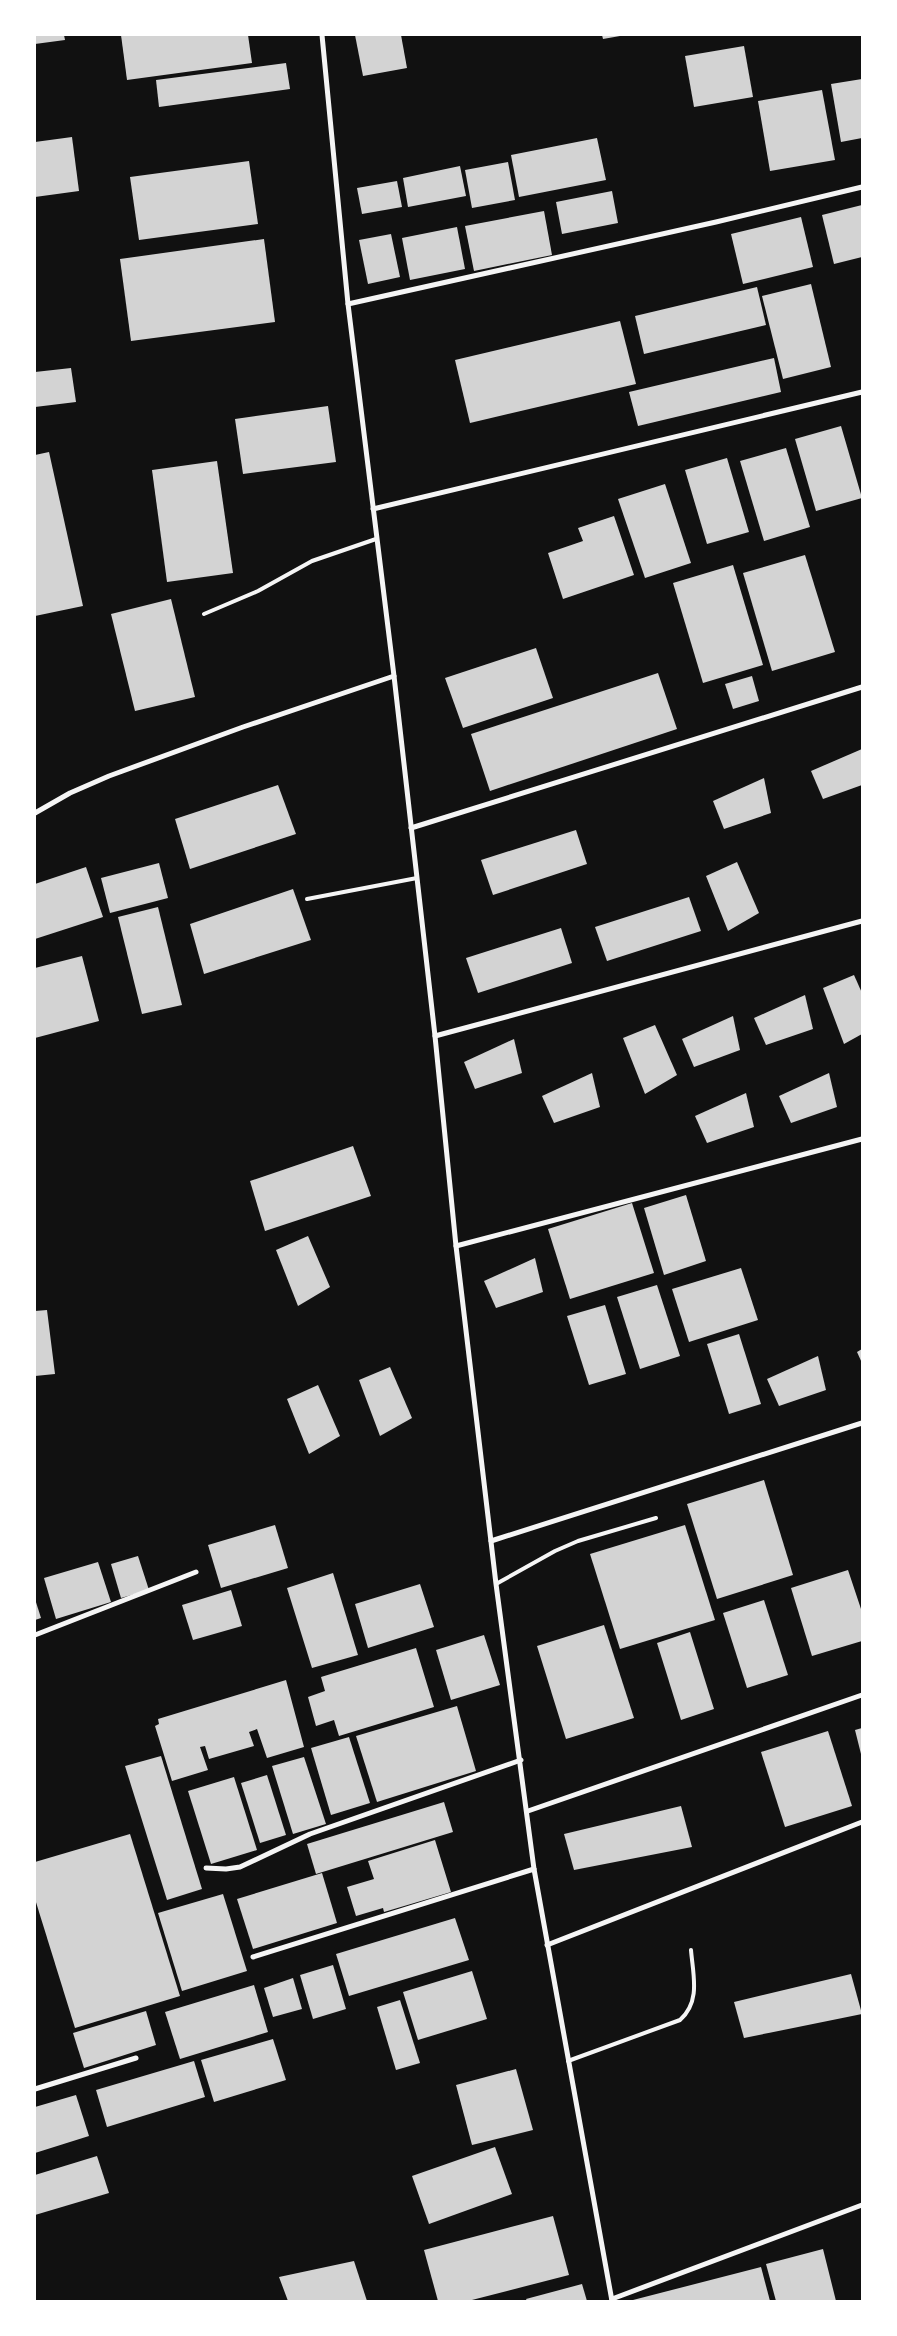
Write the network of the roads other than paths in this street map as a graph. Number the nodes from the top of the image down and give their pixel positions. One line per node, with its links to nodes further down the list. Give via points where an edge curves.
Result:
1 (322, 35): 3 (street)
2 (862, 187): 3 (street)
3 (348, 304): 5 (street)
4 (862, 392): 5 (street)
5 (373, 509): 6 (street)
6 (376, 539): 7 (lane, via 312,561 258,591); 8 (street)
7 (204, 614)
8 (394, 676): 10 (street, via 109,776); 11 (street)
9 (862, 687): 11 (street)
10 (35, 813)
11 (411, 828): 12 (street)
12 (417, 878): 13 (lane); 15 (street)
13 (308, 899)
14 (862, 921): 15 (street)
15 (435, 1036): 17 (street)
16 (862, 1139): 17 (street)
17 (456, 1246): 20 (street)
18 (862, 1423): 20 (street)
19 (656, 1518): 22 (lane, via 578,1541)
20 (490, 1541): 22 (street)
21 (196, 1572): 23 (street)
22 (496, 1584): 25 (street)
23 (35, 1635)
24 (862, 1695): 26 (street)
25 (521, 1760): 26 (street); 28 (street, via 310,1834 240,1867)
26 (528, 1810): 29 (street)
27 (862, 1822): 30 (street)
28 (206, 1868)
29 (534, 1869): 30 (street); 32 (street)
30 (547, 1945): 34 (street)
31 (691, 1950): 34 (lane, via 694,1999 680,2020)
32 (253, 1957)
33 (136, 2058): 35 (street)
34 (568, 2061): 37 (street)
35 (35, 2089)
36 (862, 2205): 37 (street)
37 (612, 2300)

